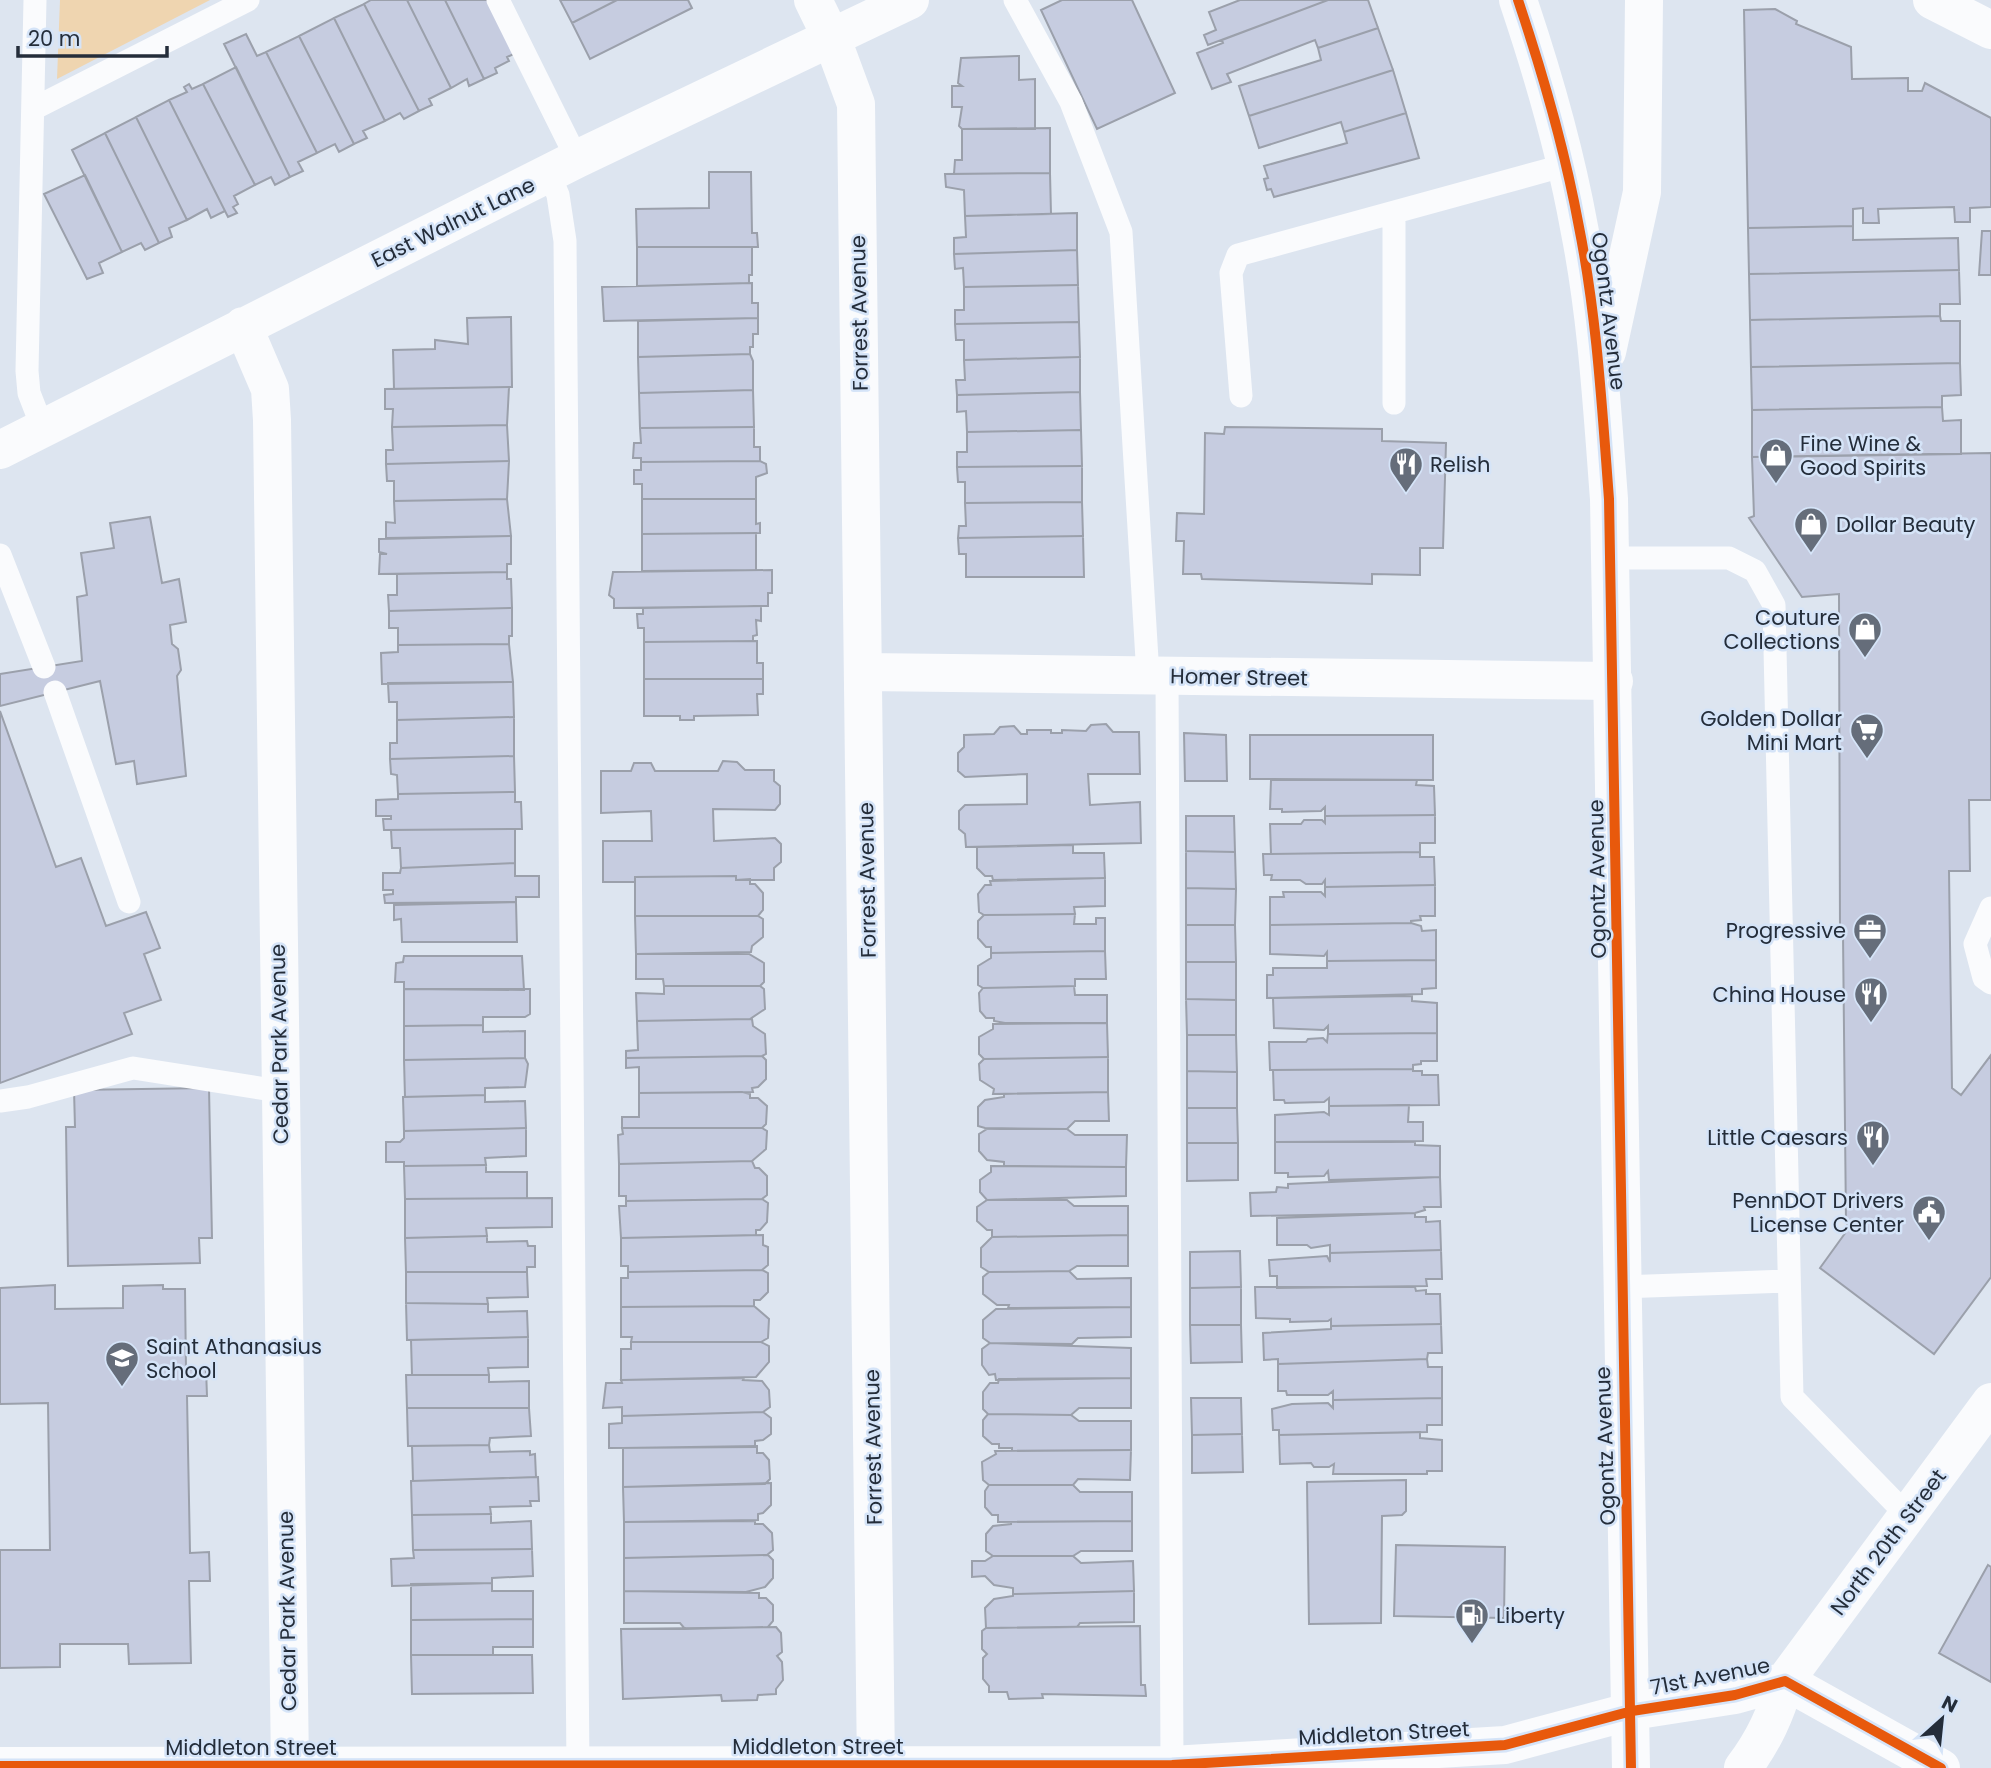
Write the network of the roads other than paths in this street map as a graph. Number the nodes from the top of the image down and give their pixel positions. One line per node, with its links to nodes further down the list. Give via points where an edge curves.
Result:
1 (35, 0): 12 (lane)
2 (248, 0): 12 (lane)
3 (498, 0): 14 (lane)
4 (813, 0): 11 (street, Forrest Avenue)
5 (910, 0): 11 (street, East Walnut Lane)
6 (1015, 0): 26 (lane, via 1071,102 1121,232)
7 (1518, 0): 13 (street, Ogontz Avenue)
8 (1644, 0): 17 (street, via 1642,192)
9 (1932, 0): 10 (street)
10 (1991, 30)
11 (832, 39): 14 (street, East Walnut Lane); 25 (street, Forrest Avenue, via 856,104)
12 (33, 109): 20 (lane, via 27,372 29,393)
13 (1566, 165): 15 (lane); 17 (street, Ogontz Avenue, via 1582,241)
14 (563, 166): 16 (street, East Walnut Lane); 44 (lane, via 558,195 565,241)
15 (1394, 214): 18 (lane, via 1238,255 1231,273); 19 (lane)
16 (243, 326): 20 (street, East Walnut Lane); 32 (street, Cedar Park Avenue, via 270,389 272,420)
17 (1600, 385): 23 (street, Ogontz Avenue)
18 (1241, 396)
19 (1394, 403)
20 (43, 429): 21 (street, East Walnut Lane)
21 (0, 450)
22 (0, 555): 24 (lane)
23 (1612, 558): 27 (street, Ogontz Avenue); 34 (lane, via 1729,558 1755,571 1774,605)
24 (44, 667)
25 (864, 671): 26 (street, Homer Street); 43 (street, Forrest Avenue)
26 (1157, 676): 27 (street, Homer Street); 40 (lane)
27 (1614, 681): 35 (street, Ogontz Avenue)
28 (55, 692): 29 (lane)
29 (129, 902)
30 (1991, 908): 31 (lane, via 1975,944 1984,978)
31 (1991, 983)
32 (279, 1091): 33 (lane, via 133,1068); 42 (street, Cedar Park Avenue)
33 (0, 1101)
34 (1789, 1281): 35 (lane); 37 (lane, via 1791,1397)
35 (1620, 1287): 39 (street, Ogontz Avenue)
36 (1991, 1402): 37 (street, North 20th Street)
37 (1907, 1515): 38 (street, North 20th Street)
38 (1785, 1681): 39 (street, 71st Avenue, via 1735,1695); 46 (street, via 1776,1713); 47 (street, 71st Avenue)
39 (1632, 1711): 40 (street, Middleton Street, via 1505,1745); 45 (street, Ogontz Avenue)
40 (1172, 1765): 43 (street, Middleton Street)
41 (0, 1766): 42 (street, Middleton Street)
42 (290, 1767): 44 (street, Middleton Street)
43 (876, 1767): 44 (street, Middleton Street)
44 (578, 1768)
45 (1631, 1768)
46 (1744, 1768)
47 (1941, 1768)

